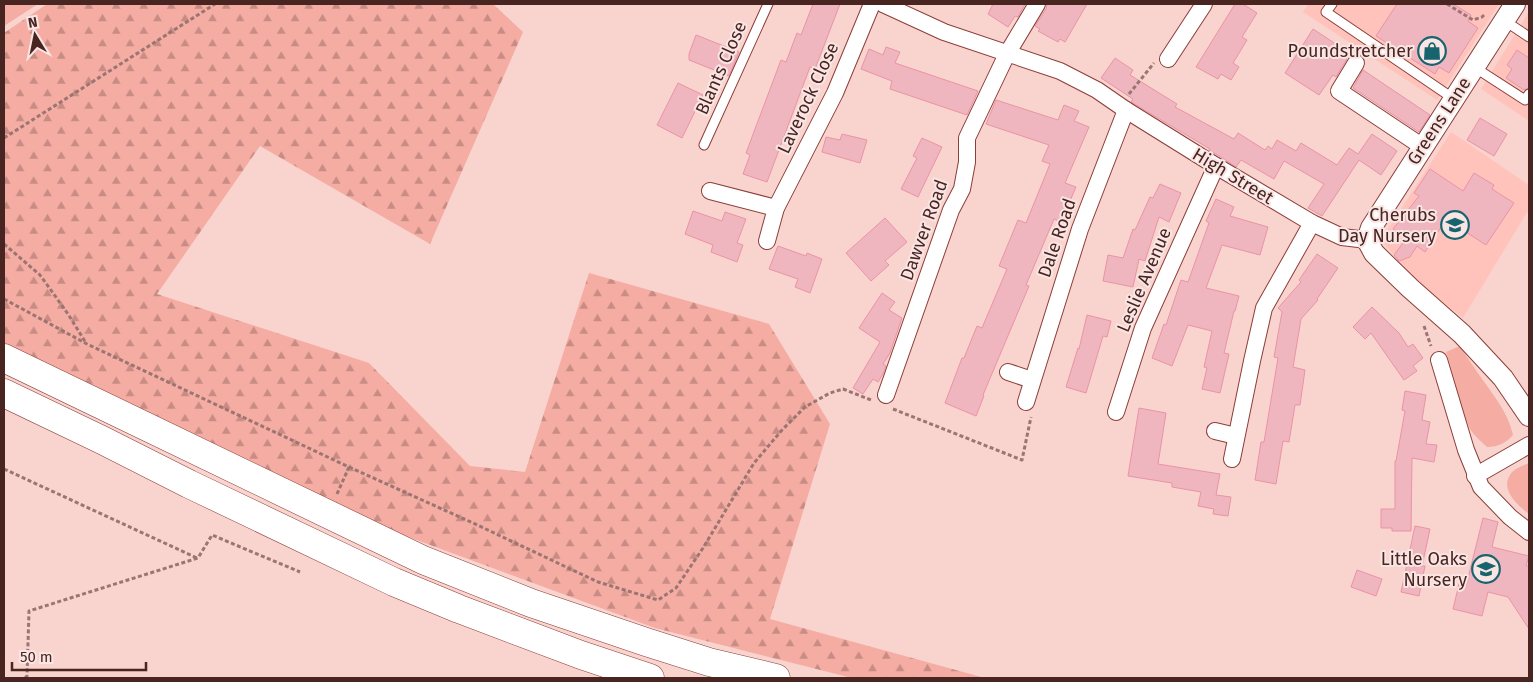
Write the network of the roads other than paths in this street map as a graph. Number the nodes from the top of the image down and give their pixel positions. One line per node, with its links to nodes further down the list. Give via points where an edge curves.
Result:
1 (768, 4): 17 (lane, Blants Close)
2 (872, 4): 21 (street, Laverock Close, via 835,93)
3 (883, 4): 10 (street, High Street, via 944,32)
4 (1037, 4): 10 (street, Dawver Road)
5 (1204, 4): 11 (street)
6 (1332, 4): 14 (lane, via 1326,12)
7 (1516, 4): 8 (street, Greens Lane)
8 (1504, 21): 9 (lane); 13 (street, Greens Lane)
9 (1529, 37)
10 (1007, 54): 16 (street, High Street, via 1060,71); 30 (street, Dawver Road, via 967,138 962,189 951,210)
11 (1168, 59)
12 (1356, 62): 18 (street, via 1338,91)
13 (1474, 67): 14 (street, Greens Lane); 15 (lane)
14 (1454, 99): 18 (street, Greens Lane)
15 (1528, 99)
16 (1123, 108): 19 (street, High Street); 28 (street, Dale Road)
17 (704, 145)
18 (1423, 147): 23 (street, Greens Lane, via 1371,228)
19 (1216, 166): 22 (street, High Street); 32 (street, Leslie Avenue, via 1143,328)
20 (710, 191): 21 (street)
21 (776, 208): 24 (street, Laverock Close)
22 (1312, 223): 23 (street, High Street, via 1342,237); 35 (street, via 1264,308)
23 (1367, 240): 33 (street, via 1374,253 1462,334 1503,378)
24 (766, 241)
25 (4, 358): 41 (highway, via 423,560 531,603 646,642)
26 (1439, 360): 38 (street)
27 (1008, 372): 28 (street)
28 (1032, 380): 31 (street, Dale Road)
29 (4, 393): 40 (highway, via 394,582 581,655)
30 (884, 401)
31 (1026, 402)
32 (1116, 412)
33 (1529, 416)
34 (1216, 431): 35 (street)
35 (1236, 436): 37 (street)
36 (1529, 445): 38 (street)
37 (1232, 459)
38 (1475, 476): 39 (street, via 1490,497)
39 (1529, 532)
40 (650, 678)
41 (776, 678)

